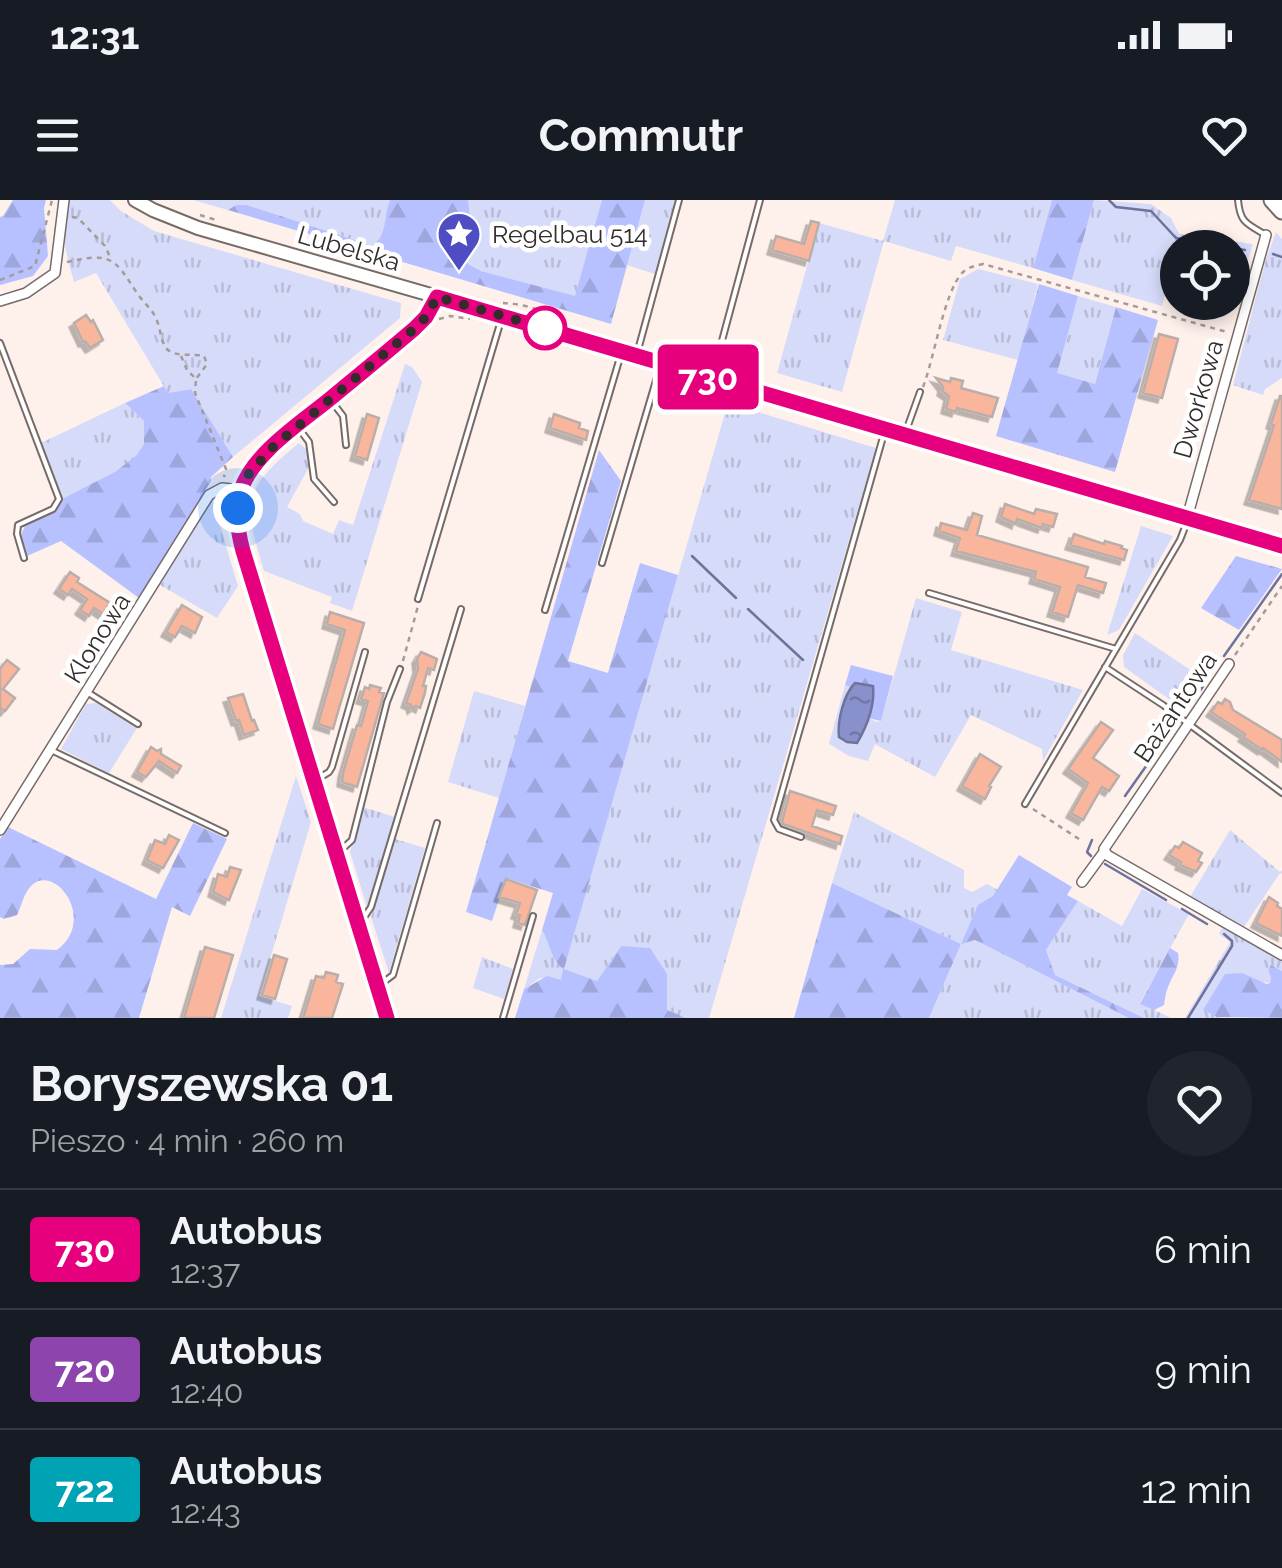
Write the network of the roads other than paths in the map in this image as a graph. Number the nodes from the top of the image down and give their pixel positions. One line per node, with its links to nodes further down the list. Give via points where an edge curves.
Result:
1 (64, 200): 10 (street, via 55,273)
2 (135, 200): 9 (main road, Lubelska, via 198,228)
3 (679, 200): 14 (lane)
4 (760, 200): 16 (lane)
5 (1238, 200): 8 (lane, via 1245,223)
6 (1272, 200): 7 (highway)
7 (1282, 211)
8 (1266, 235): 25 (street, Dworkowa)
9 (437, 297): 11 (main road, Lubelska); 18 (main road, via 421,322)
10 (0, 302)
11 (502, 317): 13 (main road, Lubelska); 30 (lane)
12 (0, 343): 27 (lane, via 58,499 54,508 18,525)
13 (622, 350): 14 (main road, Lubelska); 32 (lane)
14 (636, 354): 15 (main road, Lubelska)
15 (661, 363): 16 (main road, Lubelska); 28 (lane)
16 (711, 378): 20 (main road, Lubelska)
17 (920, 392): 21 (lane)
18 (330, 399): 19 (main road); 22 (lane, via 342,416)
19 (298, 426): 23 (main road, via 260,460); 24 (lane, via 314,479)
20 (885, 430): 21 (main road, Lubelska); 48 (lane, via 774,820 779,830)
21 (904, 435): 25 (main road, Lubelska)
22 (346, 445)
23 (241, 490): 38 (street, Klonowa, via 209,495); 42 (main road, via 239,536)
24 (334, 502)
25 (1187, 518): 26 (main road, Lubelska); 33 (lane)
26 (1282, 546)
27 (24, 558)
28 (602, 564)
29 (929, 593): 33 (lane)
30 (418, 600)
31 (461, 609): 53 (lane, via 371,906)
32 (545, 610)
33 (1116, 649): 36 (lane)
34 (365, 652): 42 (lane, via 332,767)
35 (1229, 664): 40 (street, Bażantowa)
36 (1105, 667): 40 (lane); 44 (lane)
37 (400, 669): 50 (lane, via 352,840)
38 (87, 692): 39 (lane); 41 (street, Klonowa)
39 (138, 724)
40 (1188, 724): 43 (lane); 49 (street, Bażantowa)
41 (50, 750): 46 (street, Klonowa); 47 (lane)
42 (314, 781): 50 (main road)
43 (1282, 793)
44 (1025, 804)
45 (437, 824): 55 (lane, via 392,975)
46 (0, 830)
47 (224, 833)
48 (801, 837)
49 (1104, 852): 51 (street, Bażantowa); 54 (street)
50 (335, 854): 53 (main road)
51 (1082, 882)
52 (533, 916): 57 (lane)
53 (356, 919): 55 (main road)
54 (1282, 954)
55 (376, 986): 56 (main road)
56 (387, 1018)
57 (503, 1018)

